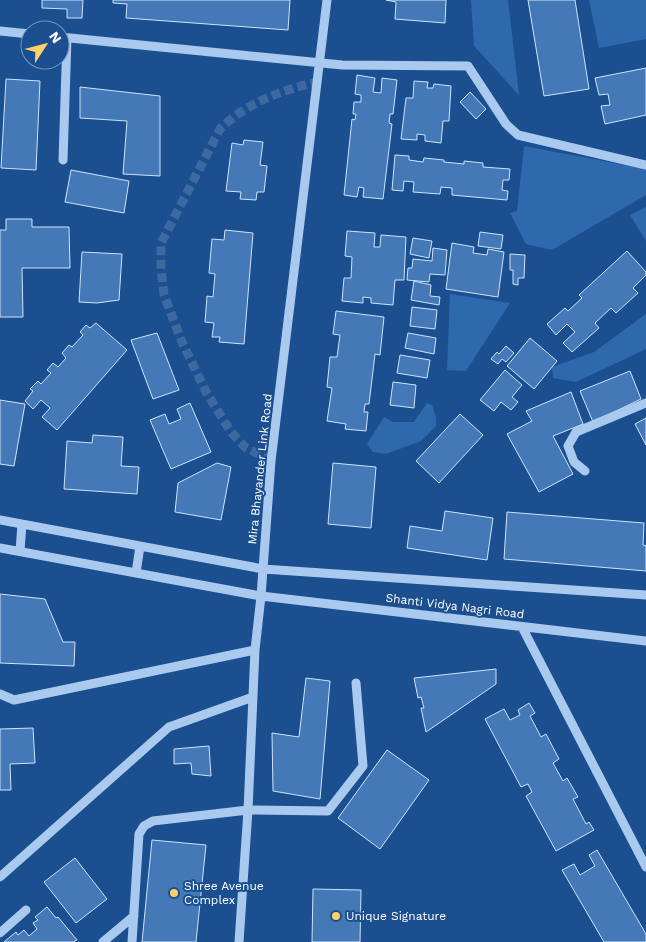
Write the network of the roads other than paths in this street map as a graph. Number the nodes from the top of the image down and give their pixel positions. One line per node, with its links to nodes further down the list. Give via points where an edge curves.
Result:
1 (327, 0): 5 (street, Mira Bhayander Link Road)
2 (0, 31): 3 (street)
3 (20, 33)
4 (70, 38): 5 (street)
5 (319, 62): 8 (street, via 468,66 506,124 518,135); 16 (street, Mira Bhayander Link Road, via 271,461)
6 (64, 70): 7 (street)
7 (63, 160)
8 (646, 165)
9 (646, 403): 10 (street, via 576,432 568,446 574,462)
10 (585, 471)
11 (0, 520): 12 (street, Shanti Vidya Nagri Road)
12 (22, 524): 13 (street, Shanti Vidya Nagri Road); 15 (street)
13 (140, 546): 16 (street, Shanti Vidya Nagri Road); 17 (street)
14 (0, 548): 15 (street, Shanti Vidya Nagri Road)
15 (20, 552): 17 (street, Shanti Vidya Nagri Road)
16 (263, 569): 18 (street, Shanti Vidya Nagri Road); 19 (street, Mira Bhayander Link Road)
17 (136, 573): 19 (street, Shanti Vidya Nagri Road)
18 (646, 595)
19 (261, 596): 20 (street, Shanti Vidya Nagri Road); 22 (street, Mira Bhayander Link Road)
20 (522, 627): 21 (street, Shanti Vidya Nagri Road); 27 (street)
21 (646, 641)
22 (255, 650): 24 (street, via 14,700); 25 (street, Mira Bhayander Link Road)
23 (356, 683): 26 (street, via 363,766 328,811)
24 (0, 694)
25 (253, 697): 26 (street, Mira Bhayander Link Road); 28 (street, via 169,727)
26 (248, 810): 30 (street, via 153,821 144,826 139,834); 34 (street, Mira Bhayander Link Road)
27 (646, 867)
28 (0, 877)
29 (26, 910): 31 (street)
30 (134, 916): 32 (street); 33 (street)
31 (0, 933)
32 (103, 942)
33 (132, 942)
34 (239, 942)

